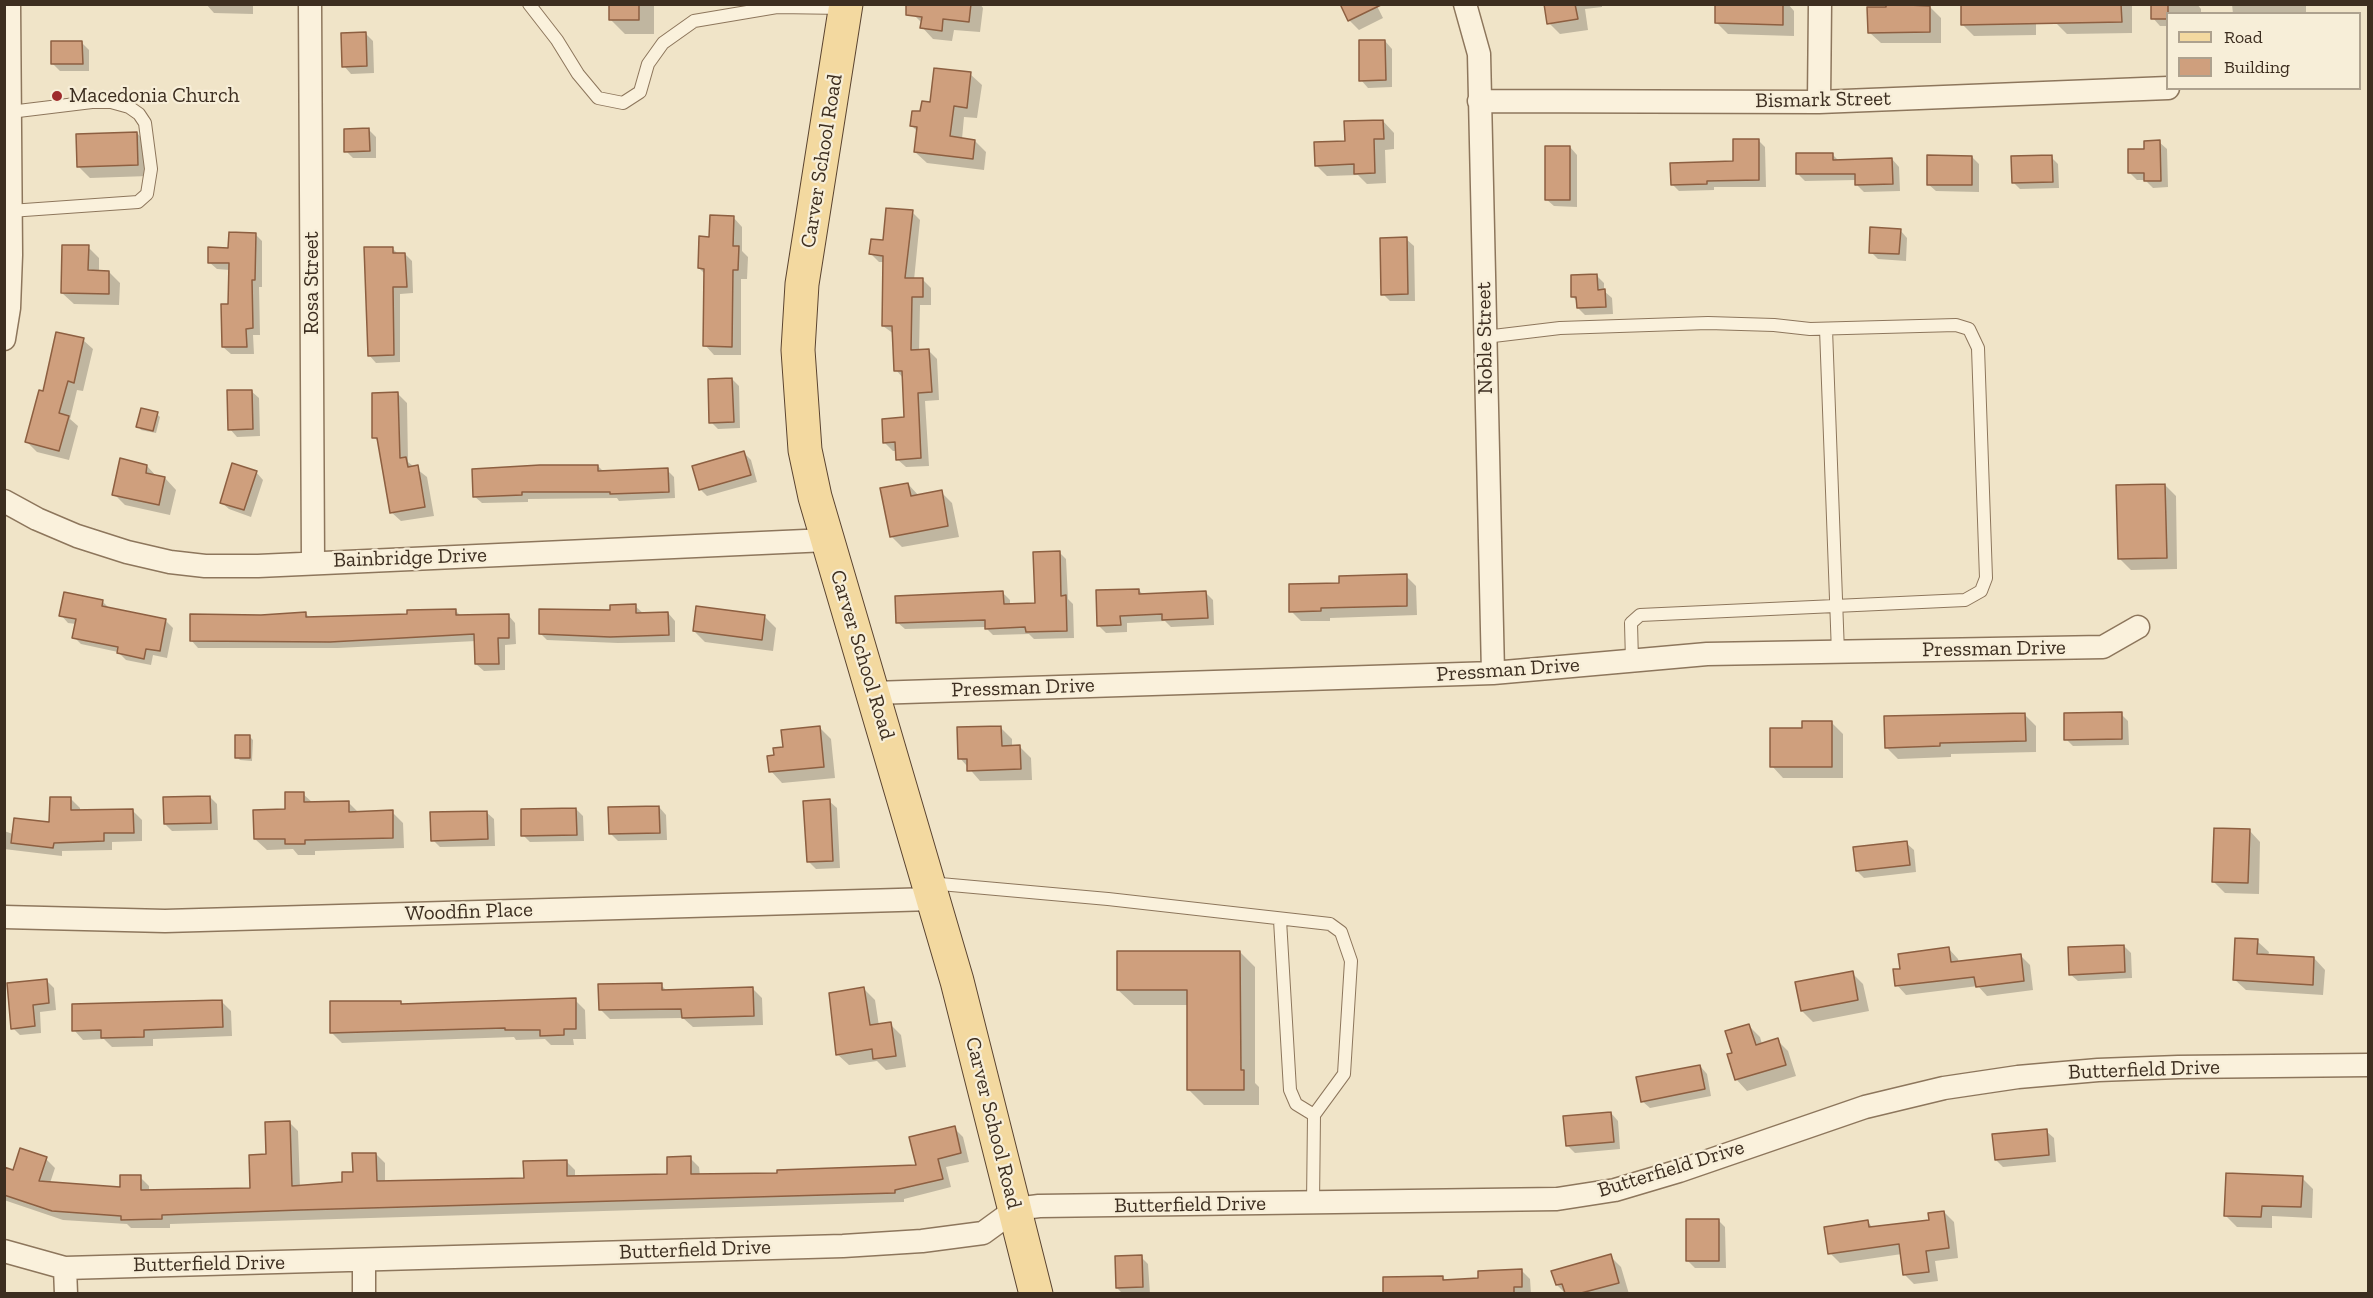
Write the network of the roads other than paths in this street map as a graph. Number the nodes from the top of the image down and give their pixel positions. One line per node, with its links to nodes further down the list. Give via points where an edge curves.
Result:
1 (9, 4): 10 (street)
2 (310, 4): 17 (street, Rosa Street)
3 (529, 4): 6 (lane, via 598,98 623,102 640,92 648,64 663,43 694,21 777,7)
4 (1465, 4): 8 (street, Noble Street, via 1479,54)
5 (1820, 4): 9 (street)
6 (846, 6): 16 (main road, Carver School Road, via 802,285 798,350 805,450)
7 (2166, 88): 9 (street, Bismark Street)
8 (1479, 101): 9 (street, Bismark Street); 13 (street, Noble Street)
9 (1819, 102)
10 (10, 112): 11 (street); 11 (lane, via 92,102 129,107 145,123 150,169 147,194 138,202)
11 (10, 211): 14 (street, via 9,308)
12 (1826, 329): 13 (lane, via 1708,323 1560,328); 18 (lane); 18 (lane, via 1956,325 1969,329 1978,348 1986,578 1981,591 1965,600)
13 (1485, 337): 22 (street, Noble Street)
14 (4, 339)
15 (4, 501): 17 (street, Bainbridge Drive, via 77,536 170,562 205,566)
16 (827, 540): 17 (street, Bainbridge Drive); 23 (main road, Carver School Road)
17 (313, 562)
18 (1836, 606): 20 (lane); 21 (lane, via 1640,615 1631,622)
19 (2138, 627): 20 (street, Pressman Drive, via 2103,647)
20 (1838, 653): 21 (street, Pressman Drive, via 1707,654)
21 (1632, 661): 22 (street, Pressman Drive)
22 (1493, 673): 23 (street, Pressman Drive)
23 (873, 693): 24 (main road, Carver School Road)
24 (930, 891): 25 (street, Woodfin Place, via 165,921); 26 (lane, via 1108,899); 30 (main road, Carver School Road)
25 (4, 917)
26 (1280, 920): 28 (lane, via 1290,1090 1296,1104); 28 (lane, via 1330,924 1341,932 1351,961 1344,1074)
27 (2368, 1065): 29 (street, Butterfield Drive, via 2178,1067 2018,1077 1944,1088 1865,1107 1615,1191 1557,1199)
28 (1314, 1115): 29 (lane)
29 (1313, 1204): 30 (street, Butterfield Drive)
30 (1016, 1209): 32 (street, Butterfield Drive, via 983,1233 922,1241); 36 (main road, Carver School Road)
31 (4, 1251): 33 (street, Butterfield Drive)
32 (364, 1261): 33 (street, Butterfield Drive); 35 (street)
33 (65, 1268): 34 (street)
34 (66, 1293)
35 (364, 1293)
36 (1036, 1293)

